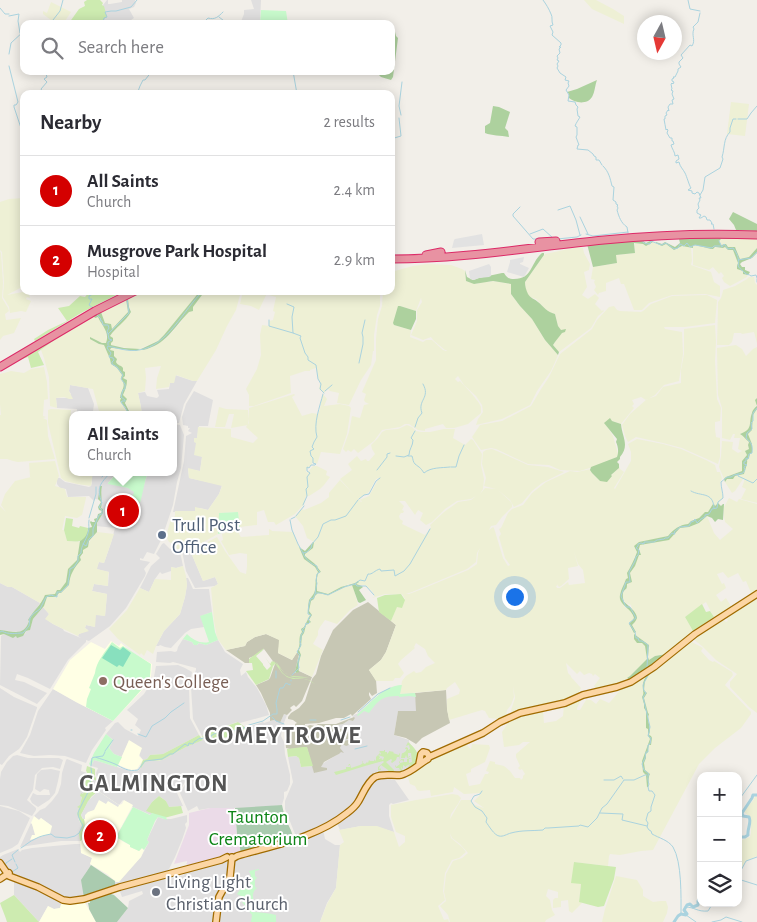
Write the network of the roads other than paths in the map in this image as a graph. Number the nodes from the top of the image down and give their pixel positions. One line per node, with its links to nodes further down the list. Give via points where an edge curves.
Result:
1 (757, 234): 2 (highway)
2 (581, 241): 3 (highway); 4 (highway); 6 (highway); 9 (highway, via 481,255)
3 (539, 242)
4 (544, 251)
5 (441, 252): 6 (highway)
6 (411, 257): 7 (highway)
7 (395, 258)
8 (395, 258): 9 (highway)
9 (423, 259): 10 (highway)
10 (454, 260)
11 (121, 295): 13 (highway, via 82,315)
12 (127, 295): 13 (highway)
13 (0, 366)
14 (757, 594): 15 (main road, via 695,634 635,679 561,704 515,715 424,759 404,774 374,778 356,806 318,832)
15 (231, 859): 17 (main road, via 74,901 66,901); 19 (main road, via 230,879 219,897)
16 (0, 862): 17 (main road)
17 (8, 873): 18 (main road)
18 (0, 878)
19 (216, 922)

